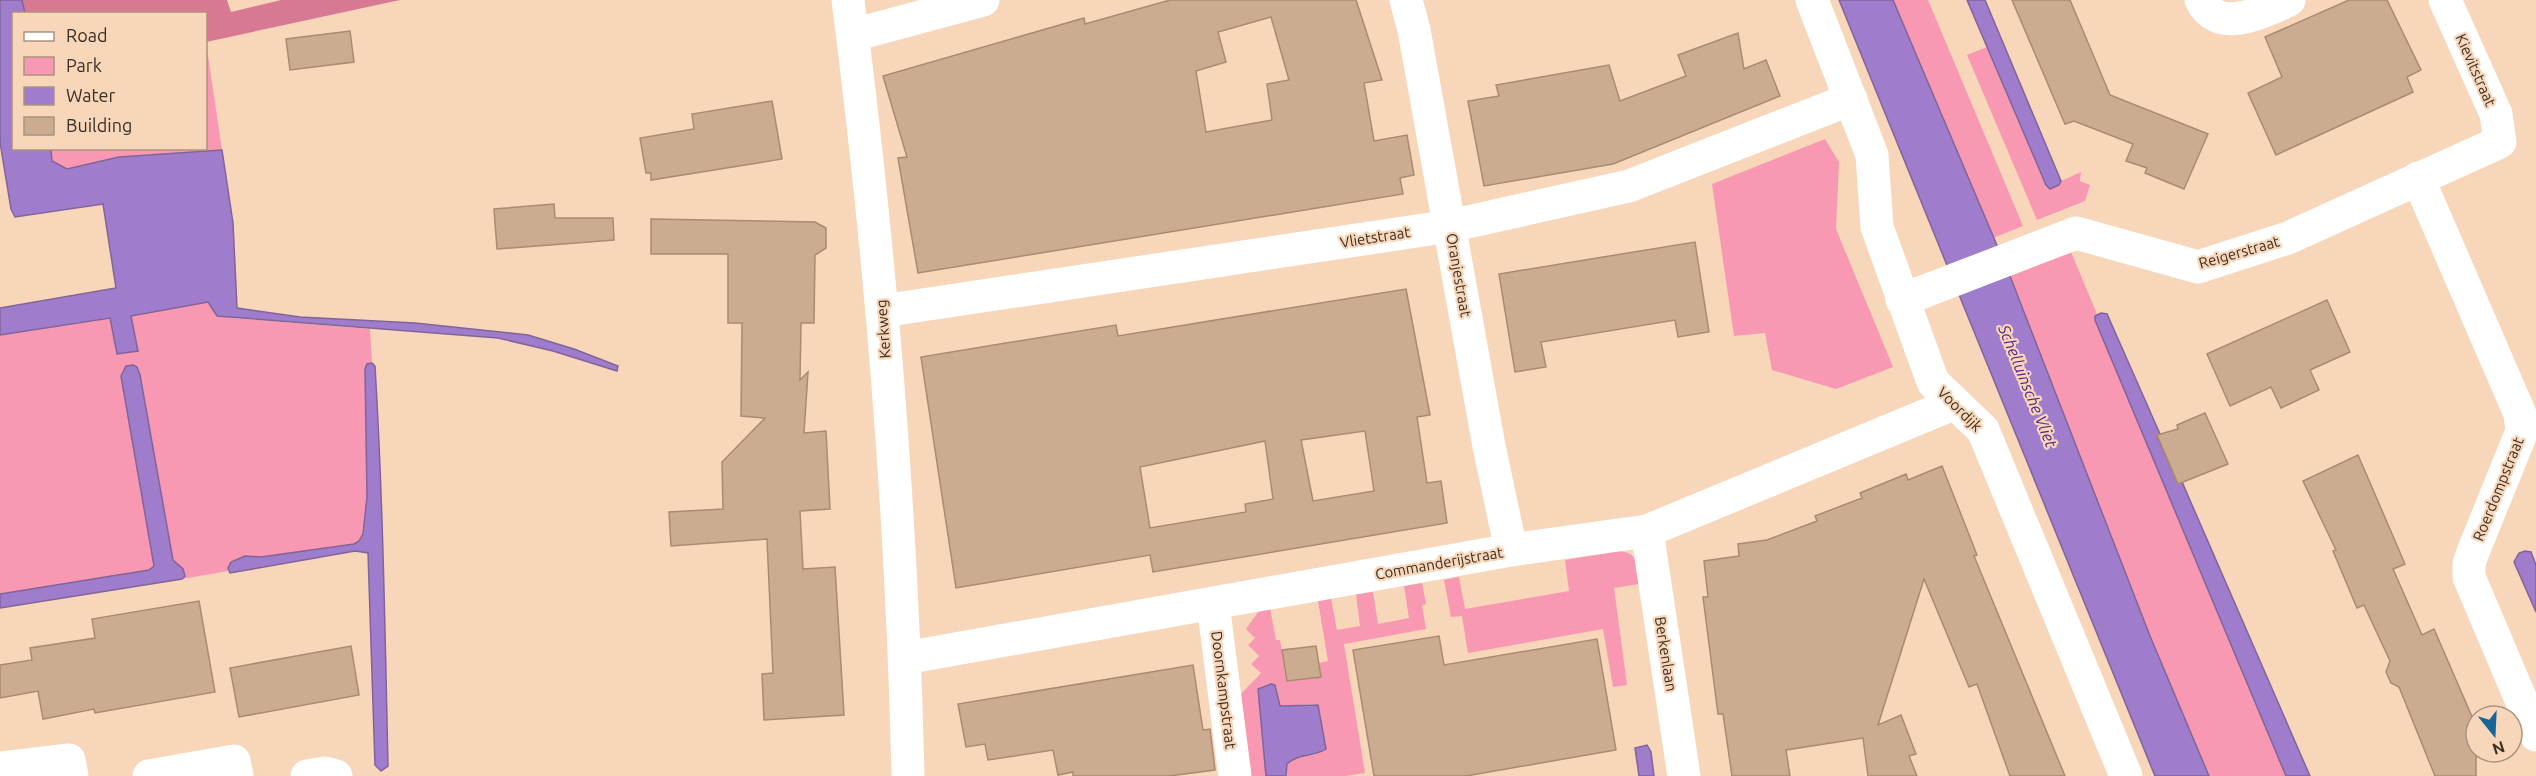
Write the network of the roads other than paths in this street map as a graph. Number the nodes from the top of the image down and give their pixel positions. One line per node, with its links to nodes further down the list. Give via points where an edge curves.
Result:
1 (848, 0): 8 (street, Kerkweg)
2 (983, 0): 8 (street)
3 (1406, 0): 12 (street, Oranjestraat)
4 (1812, 0): 9 (street, Voordijk)
5 (2201, 0): 6 (street, via 2216,15 2237,19)
6 (2289, 0)
7 (2445, 0): 10 (street, Kievitstraat, via 2496,114)
8 (853, 35): 14 (street, Kerkweg)
9 (1851, 99): 12 (street, Vlietstraat, via 1629,186); 13 (street, Voordijk, via 1872,156 1877,228)
10 (2500, 142): 11 (street, Reigerstraat)
11 (2418, 178): 13 (street, Reigerstraat, via 2288,238 2198,267 2076,233); 20 (street, Roerdompstraat, via 2520,414 2522,431 2473,552 2469,577)
12 (1450, 226): 14 (street, Vlietstraat); 17 (street, Oranjestraat)
13 (1902, 300): 15 (street, Voordijk, via 1933,382)
14 (882, 311): 19 (street, Kerkweg)
15 (1953, 404): 16 (street, Commanderijstraat); 30 (street, Voordijk, via 1983,430)
16 (1647, 531): 17 (street, Commanderijstraat); 29 (street, Berkenlaan)
17 (1511, 550): 18 (street, Commanderijstraat)
18 (1213, 604): 19 (street, Commanderijstraat); 28 (street, Doornkampstraat)
19 (905, 658): 27 (street, Kerkweg)
20 (2536, 735)
21 (0, 768): 22 (street, via 69,760)
22 (72, 776)
23 (148, 776): 24 (street, via 234,761)
24 (237, 776)
25 (307, 776): 26 (street)
26 (336, 776)
27 (908, 776)
28 (1235, 776)
29 (1684, 776)
30 (2126, 776)

